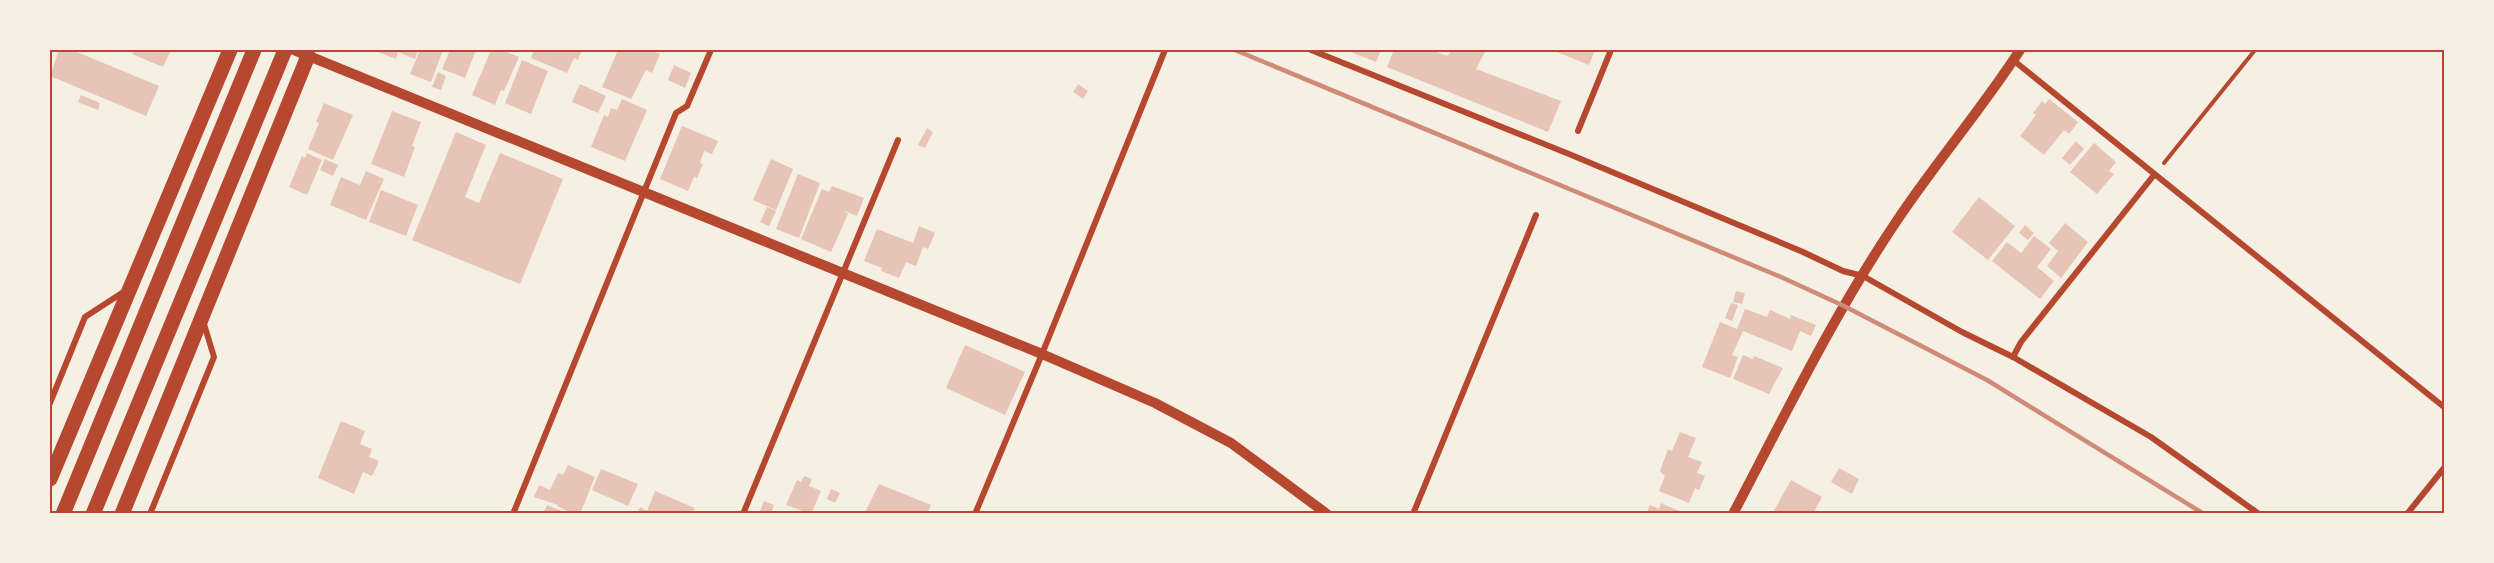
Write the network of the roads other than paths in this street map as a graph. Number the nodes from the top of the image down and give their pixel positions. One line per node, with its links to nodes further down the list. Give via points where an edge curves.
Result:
1 (230, 50): 18 (main road)
2 (254, 50): 26 (main road)
3 (285, 50): 27 (main road)
4 (711, 50): 14 (street, via 687,106 676,113)
5 (1165, 50): 20 (street)
6 (1311, 50): 17 (street)
7 (1611, 50): 11 (street)
8 (2020, 50): 10 (street)
9 (304, 52): 14 (street); 19 (main road)
10 (2013, 60): 13 (street); 17 (street, via 1900,216)
11 (1578, 130)
12 (898, 140): 16 (street)
13 (2154, 175): 21 (street); 23 (street)
14 (645, 192): 16 (street); 30 (street)
15 (1536, 215): 34 (street)
16 (842, 273): 20 (street); 31 (street)
17 (1863, 276): 21 (street); 35 (street)
18 (130, 287): 22 (street, via 85,316); 25 (main road)
19 (202, 317): 28 (main road); 29 (street, via 214,357)
20 (1042, 354): 32 (street); 33 (street, via 1155,403 1231,443)
21 (2013, 357): 36 (street, via 2151,437)
22 (50, 403)
23 (2445, 407)
24 (2445, 468): 37 (street)
25 (50, 479)
26 (63, 513)
27 (93, 513)
28 (122, 513)
29 (150, 513)
30 (513, 513)
31 (744, 513)
32 (975, 513)
33 (1327, 513)
34 (1413, 513)
35 (1733, 513)
36 (2259, 513)
37 (2407, 513)

